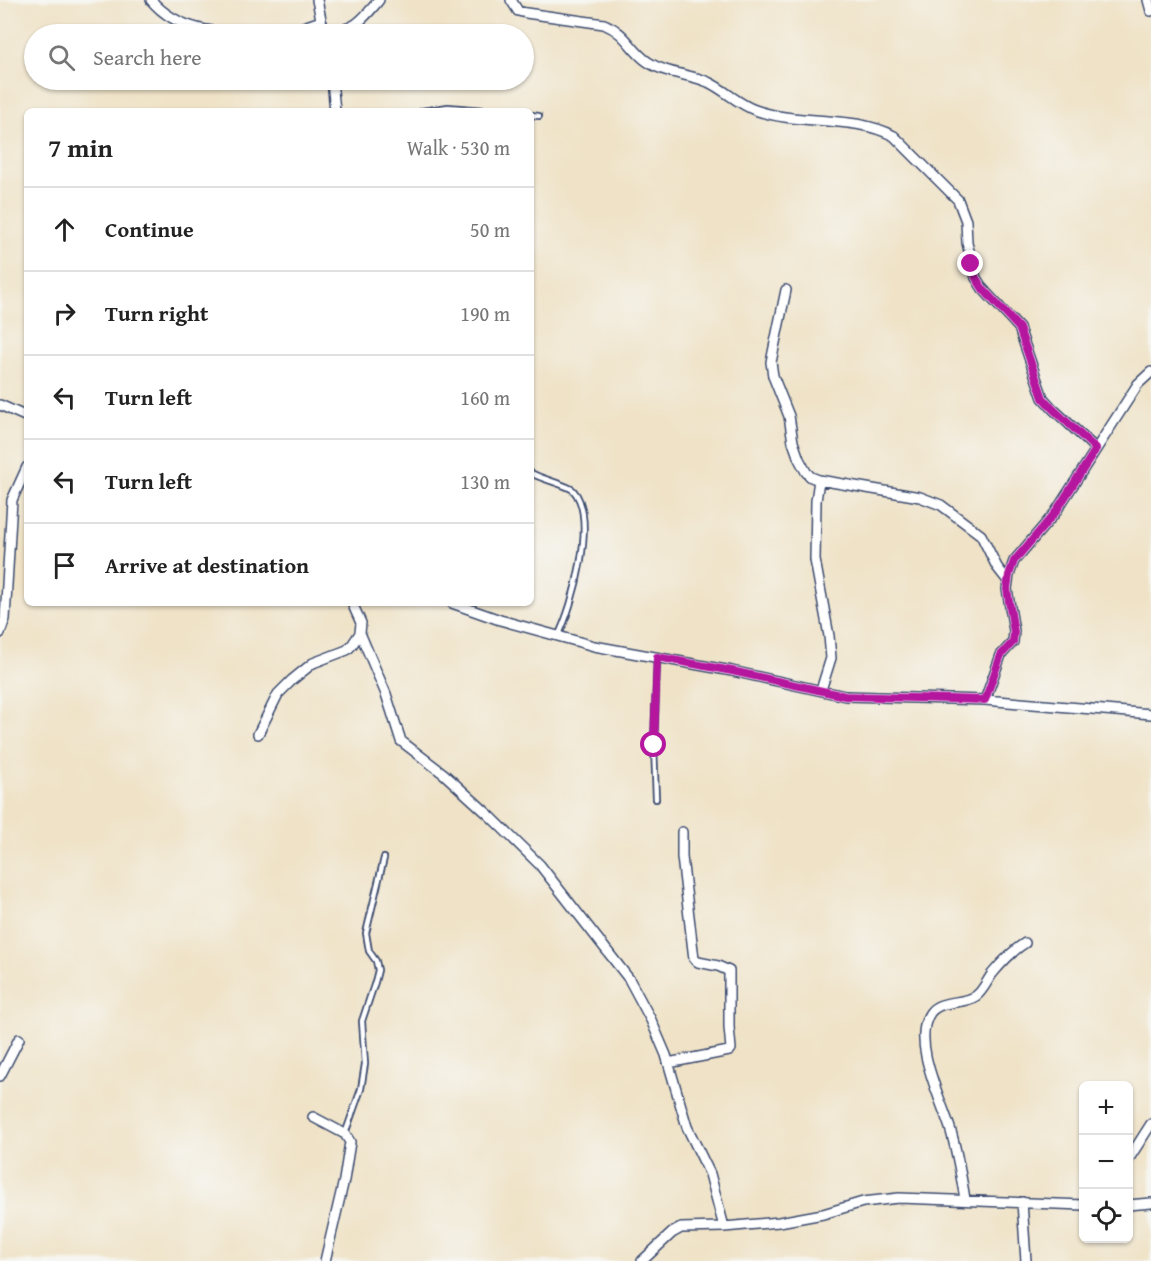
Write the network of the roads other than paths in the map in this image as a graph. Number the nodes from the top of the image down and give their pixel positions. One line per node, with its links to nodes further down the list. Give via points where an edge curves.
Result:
1 (150, 0): 8 (street)
2 (317, 0): 7 (street)
3 (379, 0): 11 (street)
4 (511, 0): 22 (street, via 518,11 604,24 624,36 646,62 708,82 756,111 863,125 894,136 958,200 966,221 976,278 1019,328 1043,398)
5 (1148, 0): 6 (street)
6 (1151, 11)
7 (321, 21): 9 (street); 10 (street)
8 (183, 24)
9 (312, 24)
10 (322, 24)
11 (356, 24)
12 (333, 90): 13 (street)
13 (334, 108)
14 (442, 108): 15 (lane)
15 (460, 108)
16 (534, 115): 17 (lane)
17 (539, 116)
18 (786, 290): 25 (street, via 772,369 799,459 806,472)
19 (1151, 372): 22 (street, via 1138,384)
20 (0, 405): 21 (street)
21 (24, 416)
22 (1096, 449): 26 (street, via 1055,513 1014,561)
23 (24, 474): 29 (street, via 12,500 5,619)
24 (534, 474): 31 (lane, via 571,488 583,513 578,582)
25 (819, 480): 26 (street, via 921,497 941,505 981,535); 33 (street, via 815,560 831,658)
26 (1008, 581): 34 (street, via 1013,642 1001,655)
27 (353, 606): 30 (street, via 361,623)
28 (460, 606): 31 (street)
29 (0, 633)
30 (360, 633): 36 (street, via 347,650 313,663 292,680 278,694); 42 (street, via 401,741 452,781 540,865 629,979)
31 (558, 636): 32 (street)
32 (657, 657): 33 (street); 37 (lane)
33 (820, 690): 34 (street, via 845,696)
34 (985, 700): 35 (street)
35 (1151, 714)
36 (258, 734)
37 (656, 799)
38 (682, 832): 42 (street, via 694,959 729,971 731,1049)
39 (384, 858): 46 (lane, via 366,933 378,970 362,1021 366,1064)
40 (1025, 943): 48 (street, via 1005,959 978,995 937,1007 925,1026 926,1051 950,1127)
41 (19, 1039): 43 (street)
42 (668, 1063): 53 (street, via 687,1127 710,1174)
43 (0, 1076)
44 (313, 1117): 46 (street)
45 (1151, 1124): 47 (street)
46 (345, 1134): 54 (street, via 349,1149)
47 (1133, 1152)
48 (965, 1199): 49 (street); 53 (street, via 863,1202 779,1222)
49 (1022, 1202): 51 (street); 56 (street)
50 (1151, 1203): 52 (street)
51 (1079, 1205)
52 (1133, 1205)
53 (724, 1227): 55 (street, via 681,1228)
54 (325, 1261)
55 (642, 1261)
56 (1026, 1261)

